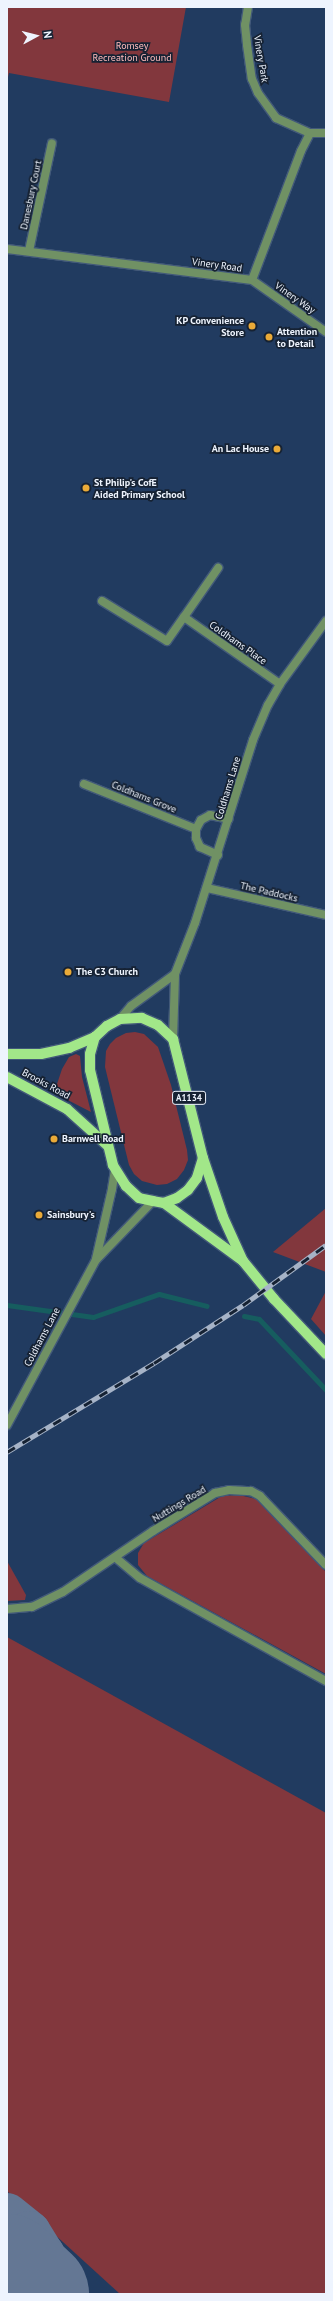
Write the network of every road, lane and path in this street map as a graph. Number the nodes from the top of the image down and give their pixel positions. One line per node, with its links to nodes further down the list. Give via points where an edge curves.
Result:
1 (248, 7): 2 (street, Vinery Park, via 245,25 247,45 252,79 258,93 276,118)
2 (310, 133): 3 (street); 7 (street, Vinery Road)
3 (326, 133)
4 (52, 143): 6 (street, Danesbury Court)
5 (7, 248): 6 (street, Vinery Road)
6 (29, 251): 7 (street, Vinery Road)
7 (252, 280): 8 (street, Vinery Way)
8 (326, 332)
9 (218, 568): 11 (street)
10 (102, 602): 11 (street, via 167,641)
11 (184, 617): 13 (street, Coldhams Place)
12 (326, 620): 13 (street, Coldhams Lane)
13 (280, 684): 15 (street, Coldhams Lane, via 253,740)
14 (84, 784): 16 (street, Coldhams Grove)
15 (229, 819): 16 (street, via 210,815); 17 (street, Coldhams Lane)
16 (196, 828): 17 (street, via 196,838 200,847)
17 (218, 855): 18 (street, Coldhams Lane)
18 (207, 888): 19 (street, The Paddocks); 20 (street, Coldhams Lane)
19 (326, 915)
20 (175, 974): 21 (street, via 131,1006); 23 (street, Coldhams Lane)
21 (120, 1019): 22 (main road, Brooks Road); 23 (main road, via 142,1018 158,1025)
22 (95, 1037): 24 (main road, Brooks Road, via 69,1048 41,1054); 26 (main road, A1134, via 90,1054 90,1070)
23 (173, 1039): 27 (main road, A1134)
24 (7, 1054)
25 (7, 1077): 26 (main road, Brooks Road, via 67,1109)
26 (108, 1146): 28 (main road, A1134)
27 (203, 1158): 30 (main road, via 197,1178 188,1190); 32 (main road, A1134, via 223,1216)
28 (115, 1169): 29 (main road, A1134, via 126,1186 139,1198); 31 (street, Coldhams Lane)
29 (153, 1201): 30 (main road, A1134); 31 (street, Coldhams Lane)
30 (164, 1203): 32 (main road, A1134)
31 (96, 1260): 34 (street, Coldhams Lane)
32 (243, 1261): 33 (main road, A1134, via 274,1299)
33 (326, 1354)
34 (7, 1425)
35 (116, 1558): 36 (street, Nuttings Road, via 153,1531 215,1494 241,1489 260,1496); 37 (street, Nuttings Road, via 32,1607); 38 (street, via 140,1578)
36 (326, 1564)
37 (7, 1608)
38 (326, 1681)

